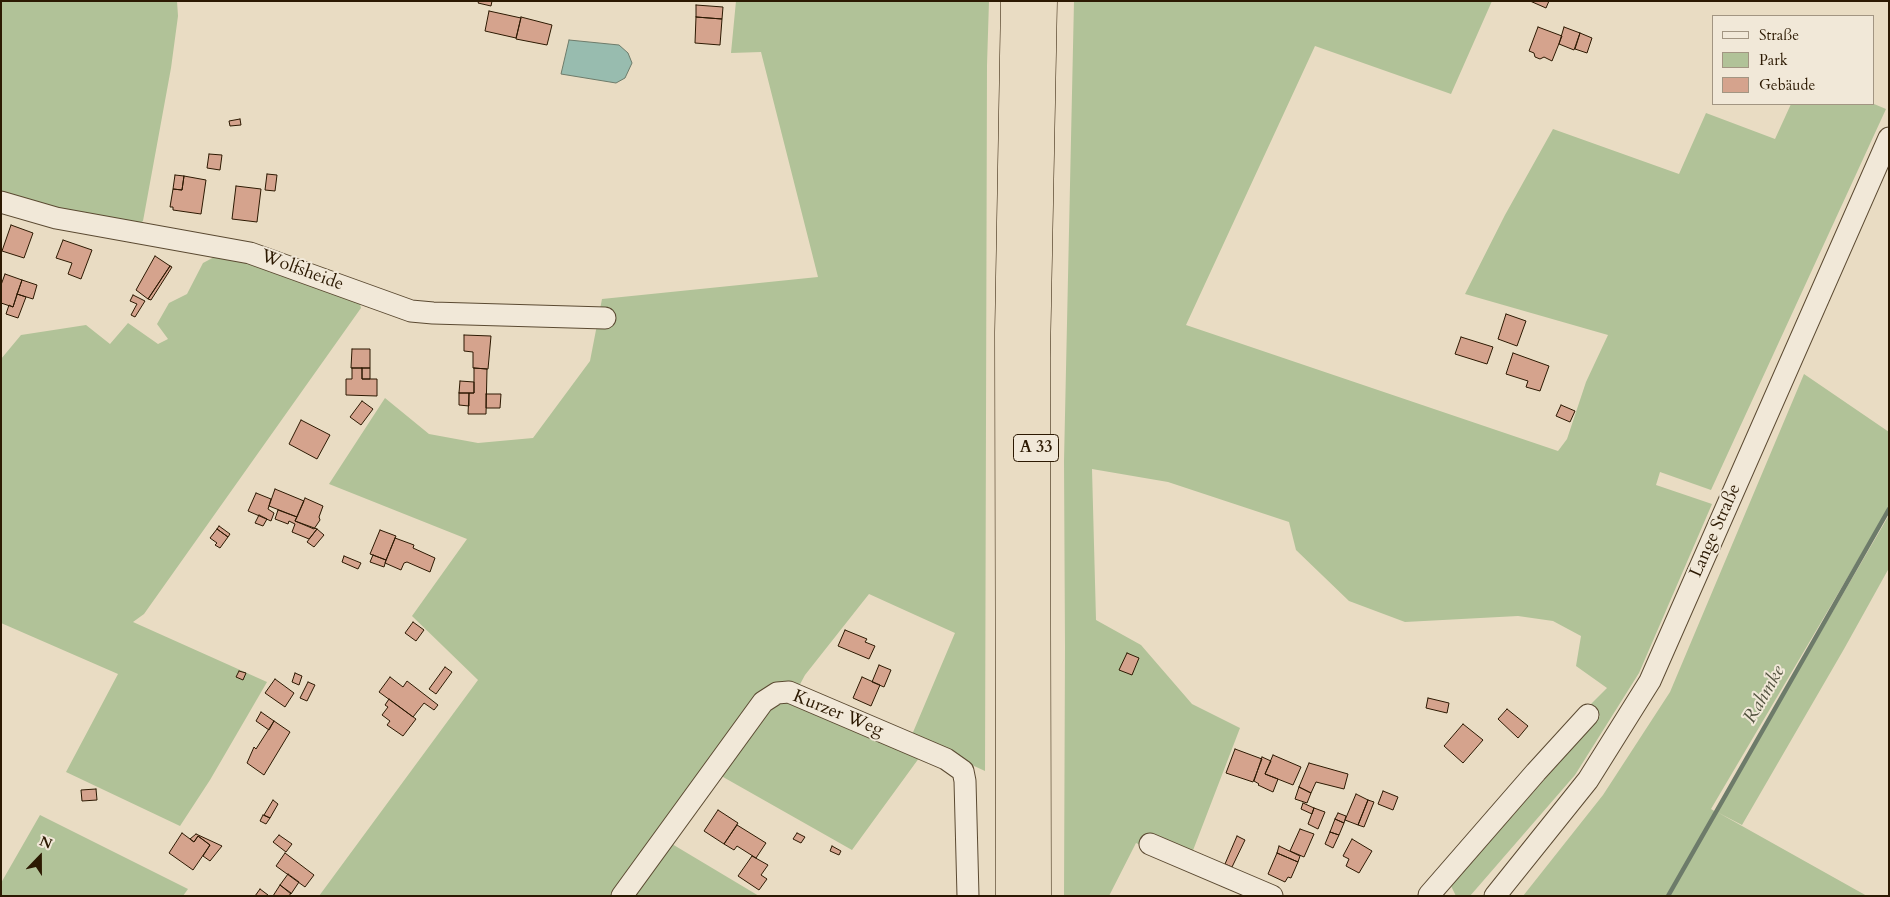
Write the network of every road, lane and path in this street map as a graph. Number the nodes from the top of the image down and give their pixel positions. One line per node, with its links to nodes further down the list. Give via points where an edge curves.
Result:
1 (1015, 1): 10 (highway, A 33, via 1009,332)
2 (1042, 1): 11 (highway, A 33, via 1036,357)
3 (1889, 138): 14 (street, Lange Straße, via 1650,681 1588,780)
4 (1, 202): 5 (street, Wolfsheide, via 56,218 250,252 410,310)
5 (605, 318)
6 (1588, 715): 13 (street)
7 (1150, 844): 12 (street)
8 (622, 896): 9 (street, Kurzer Weg, via 763,702 777,693 789,692 946,759 963,771)
9 (968, 896)
10 (1010, 896)
11 (1037, 896)
12 (1272, 896)
13 (1429, 896)
14 (1495, 896)

